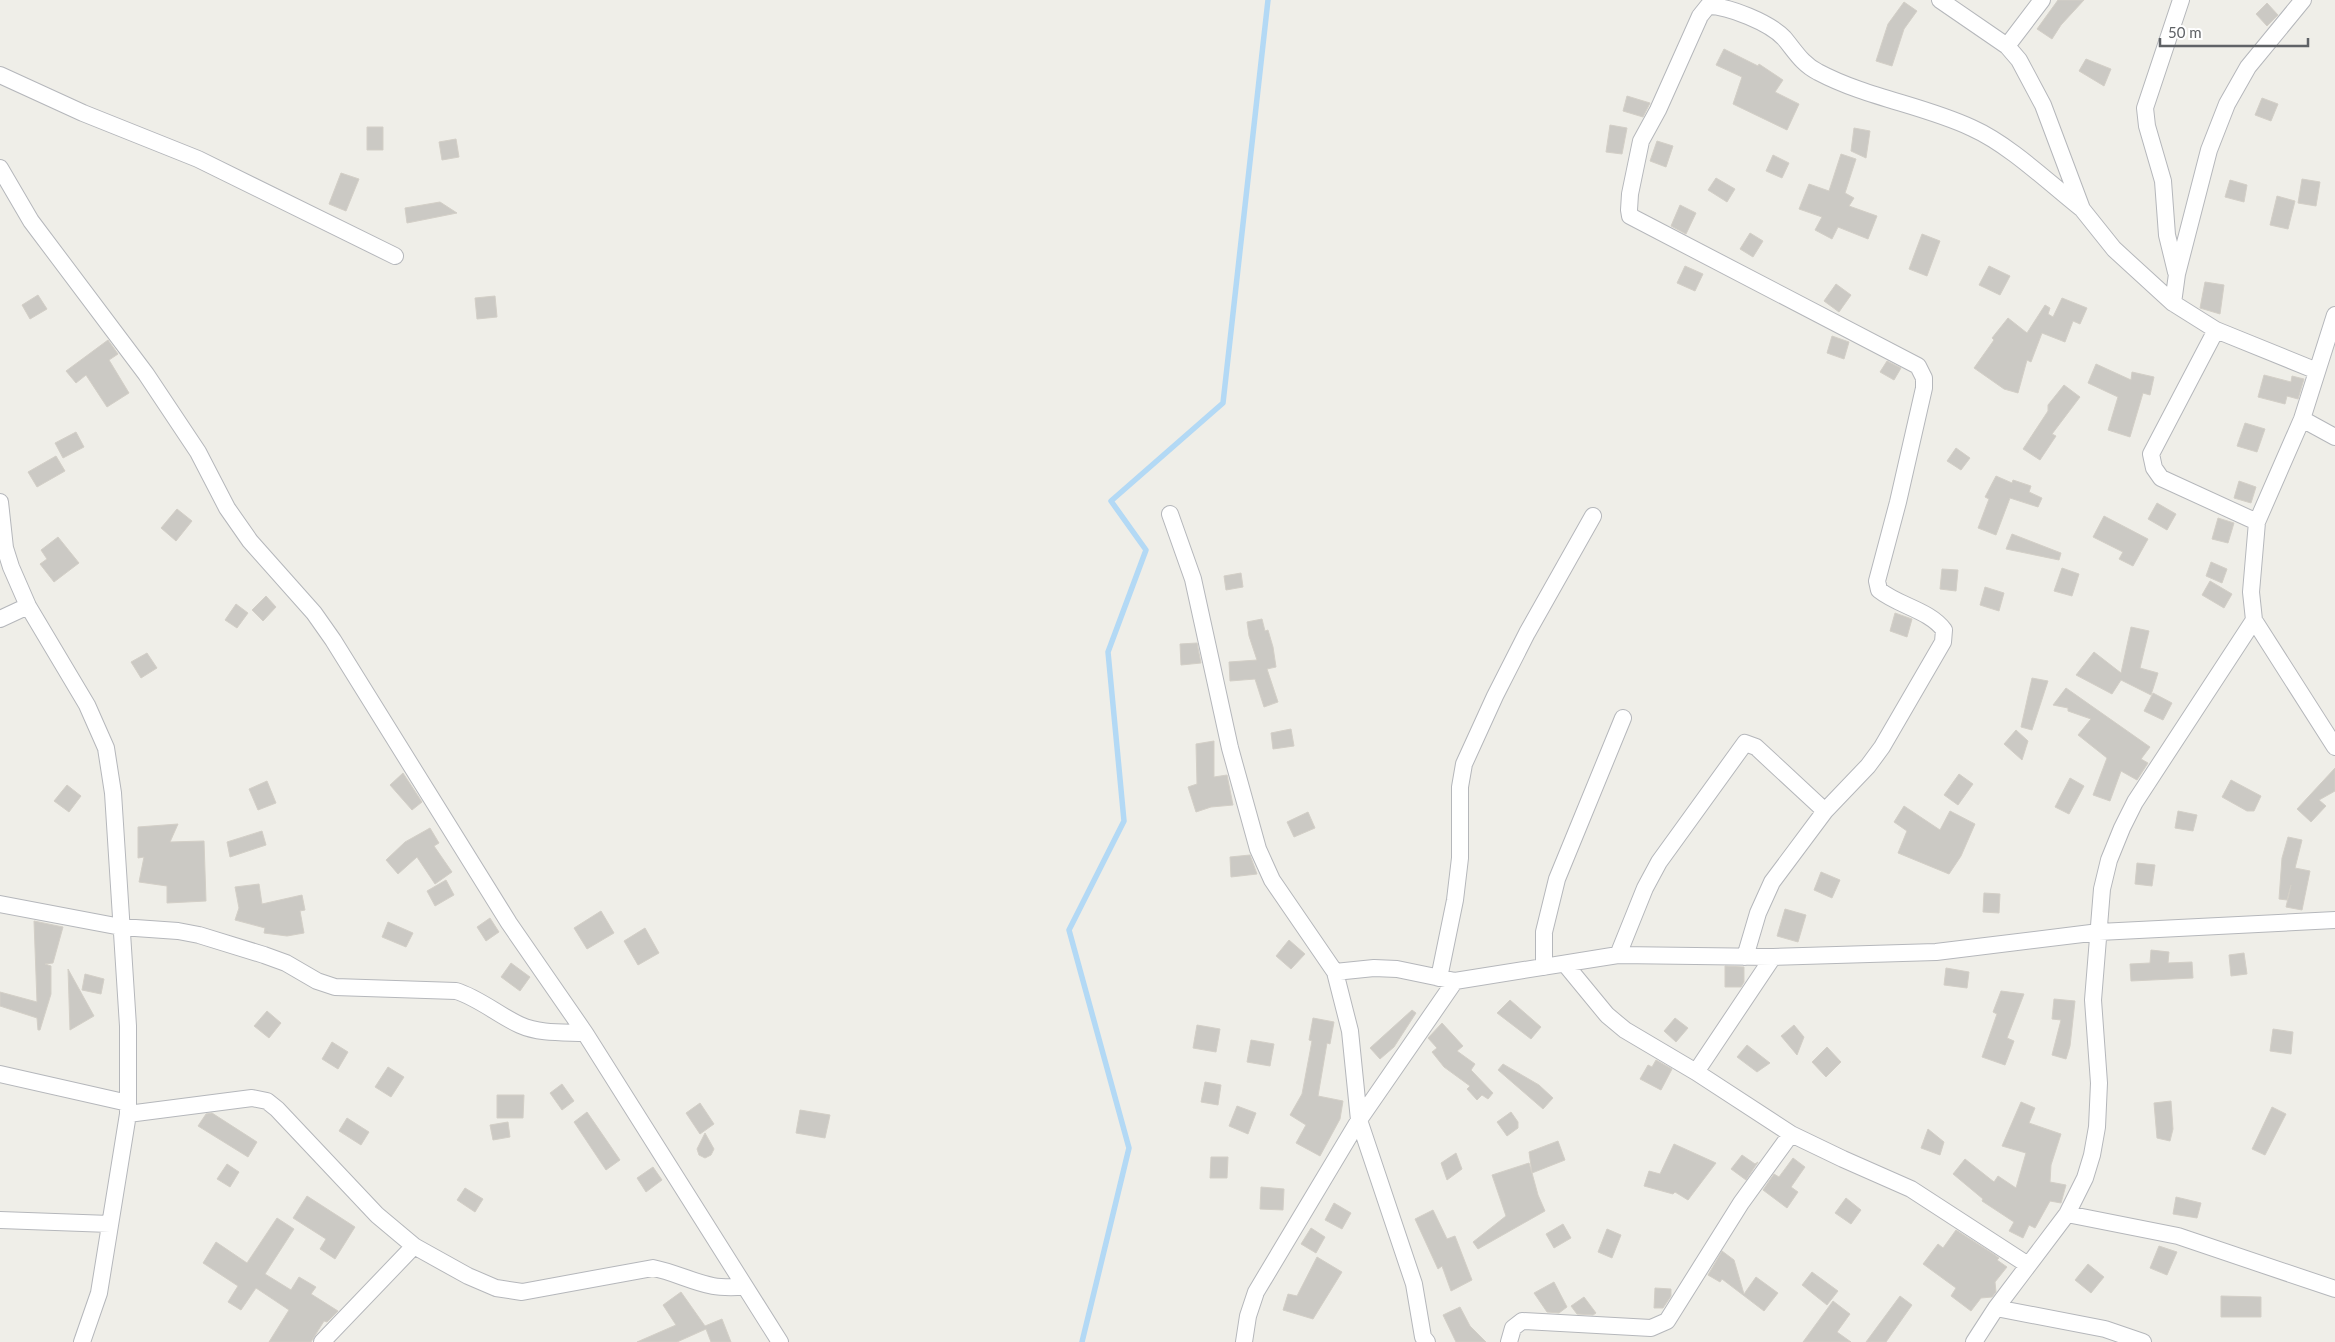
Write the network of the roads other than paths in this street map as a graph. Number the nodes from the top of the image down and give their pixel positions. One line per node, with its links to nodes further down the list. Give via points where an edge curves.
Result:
1 (1940, 0): 5 (street)
2 (2042, 0): 5 (street)
3 (2180, 0): 10 (street, via 2145,108 2163,181 2167,235)
4 (2303, 0): 10 (street, via 2248,67 2227,104 2209,150)
5 (2007, 46): 8 (street, via 2019,60 2043,105)
6 (0, 74): 9 (street, via 83,113 198,159)
7 (0, 168): 38 (street, via 31,221 151,382 198,452 250,541 314,613 333,640 509,923)
8 (2082, 209): 11 (street, via 2114,249); 26 (street, via 1990,137 1970,127 1870,95 1818,72 1801,61 1773,28 1721,6 1708,6 1700,16 1642,141 1630,194 1630,216 1918,366 1924,378 1905,473 1877,581 1879,590 1888,598 1938,621 1944,630 1943,642 1882,747)
9 (395, 256)
10 (2177, 274): 11 (street)
11 (2173, 303): 13 (street)
12 (2335, 315): 14 (street)
13 (2216, 330): 14 (street); 20 (street, via 2151,454 2154,468 2161,478)
14 (2317, 371): 15 (street)
15 (2302, 419): 16 (street); 20 (street)
16 (2335, 437)
17 (0, 502): 21 (street, via 11,567)
18 (1170, 514): 36 (street, via 1193,579 1230,748 1258,849 1272,880)
19 (1593, 516): 37 (street, via 1527,633 1464,764 1460,787 1460,858)
20 (2258, 522): 23 (street, via 2251,592)
21 (28, 606): 22 (street); 29 (street, via 86,705 106,748 113,792)
22 (0, 619)
23 (2254, 620): 25 (street); 30 (street, via 2135,802 2122,828 2102,889)
24 (1623, 718): 35 (street, via 1557,879 1544,932)
25 (2335, 747)
26 (1825, 811): 31 (street, via 1756,747 1745,743 1659,862); 32 (street, via 1772,882 1758,913)
27 (0, 904): 29 (street)
28 (2335, 920): 30 (street)
29 (121, 927): 38 (street, via 199,935 286,963 317,981 335,987 456,991 469,995 522,1026 548,1032); 41 (street, via 128,1026)
30 (2099, 932): 33 (street, via 1936,952); 44 (street, via 2093,1000 2099,1083 2096,1127 2092,1155)
31 (1618, 956): 32 (street); 34 (street)
32 (1745, 957): 33 (street)
33 (1773, 957): 39 (street)
34 (1565, 964): 35 (street); 39 (street, via 1607,1015 1625,1030)
35 (1544, 967): 37 (street)
36 (1334, 972): 37 (street, via 1397,969); 42 (street, via 1350,1031)
37 (1447, 979): 42 (street)
38 (585, 1033): 49 (street)
39 (1696, 1072): 43 (street)
40 (0, 1074): 41 (street)
41 (128, 1108): 46 (street); 47 (street, via 252,1098 267,1102 371,1209)
42 (1359, 1120): 55 (street, via 1256,1292); 56 (street, via 1414,1284)
43 (1791, 1134): 48 (street, via 1911,1189); 57 (street, via 1741,1203 1667,1321 1651,1328 1522,1321 1513,1328)
44 (2067, 1214): 48 (street); 50 (street, via 2178,1236)
45 (0, 1220): 46 (street)
46 (110, 1224): 52 (street, via 99,1293)
47 (414, 1246): 49 (street, via 496,1288 522,1292 653,1268 716,1287); 53 (street)
48 (2028, 1266): 51 (street)
49 (745, 1286): 54 (street)
50 (2335, 1290)
51 (1996, 1308): 58 (street); 59 (street, via 2105,1328)
52 (82, 1342)
53 (322, 1342)
54 (780, 1342)
55 (1244, 1342)
56 (1427, 1342)
57 (1509, 1342)
58 (1974, 1342)
59 (2143, 1342)

